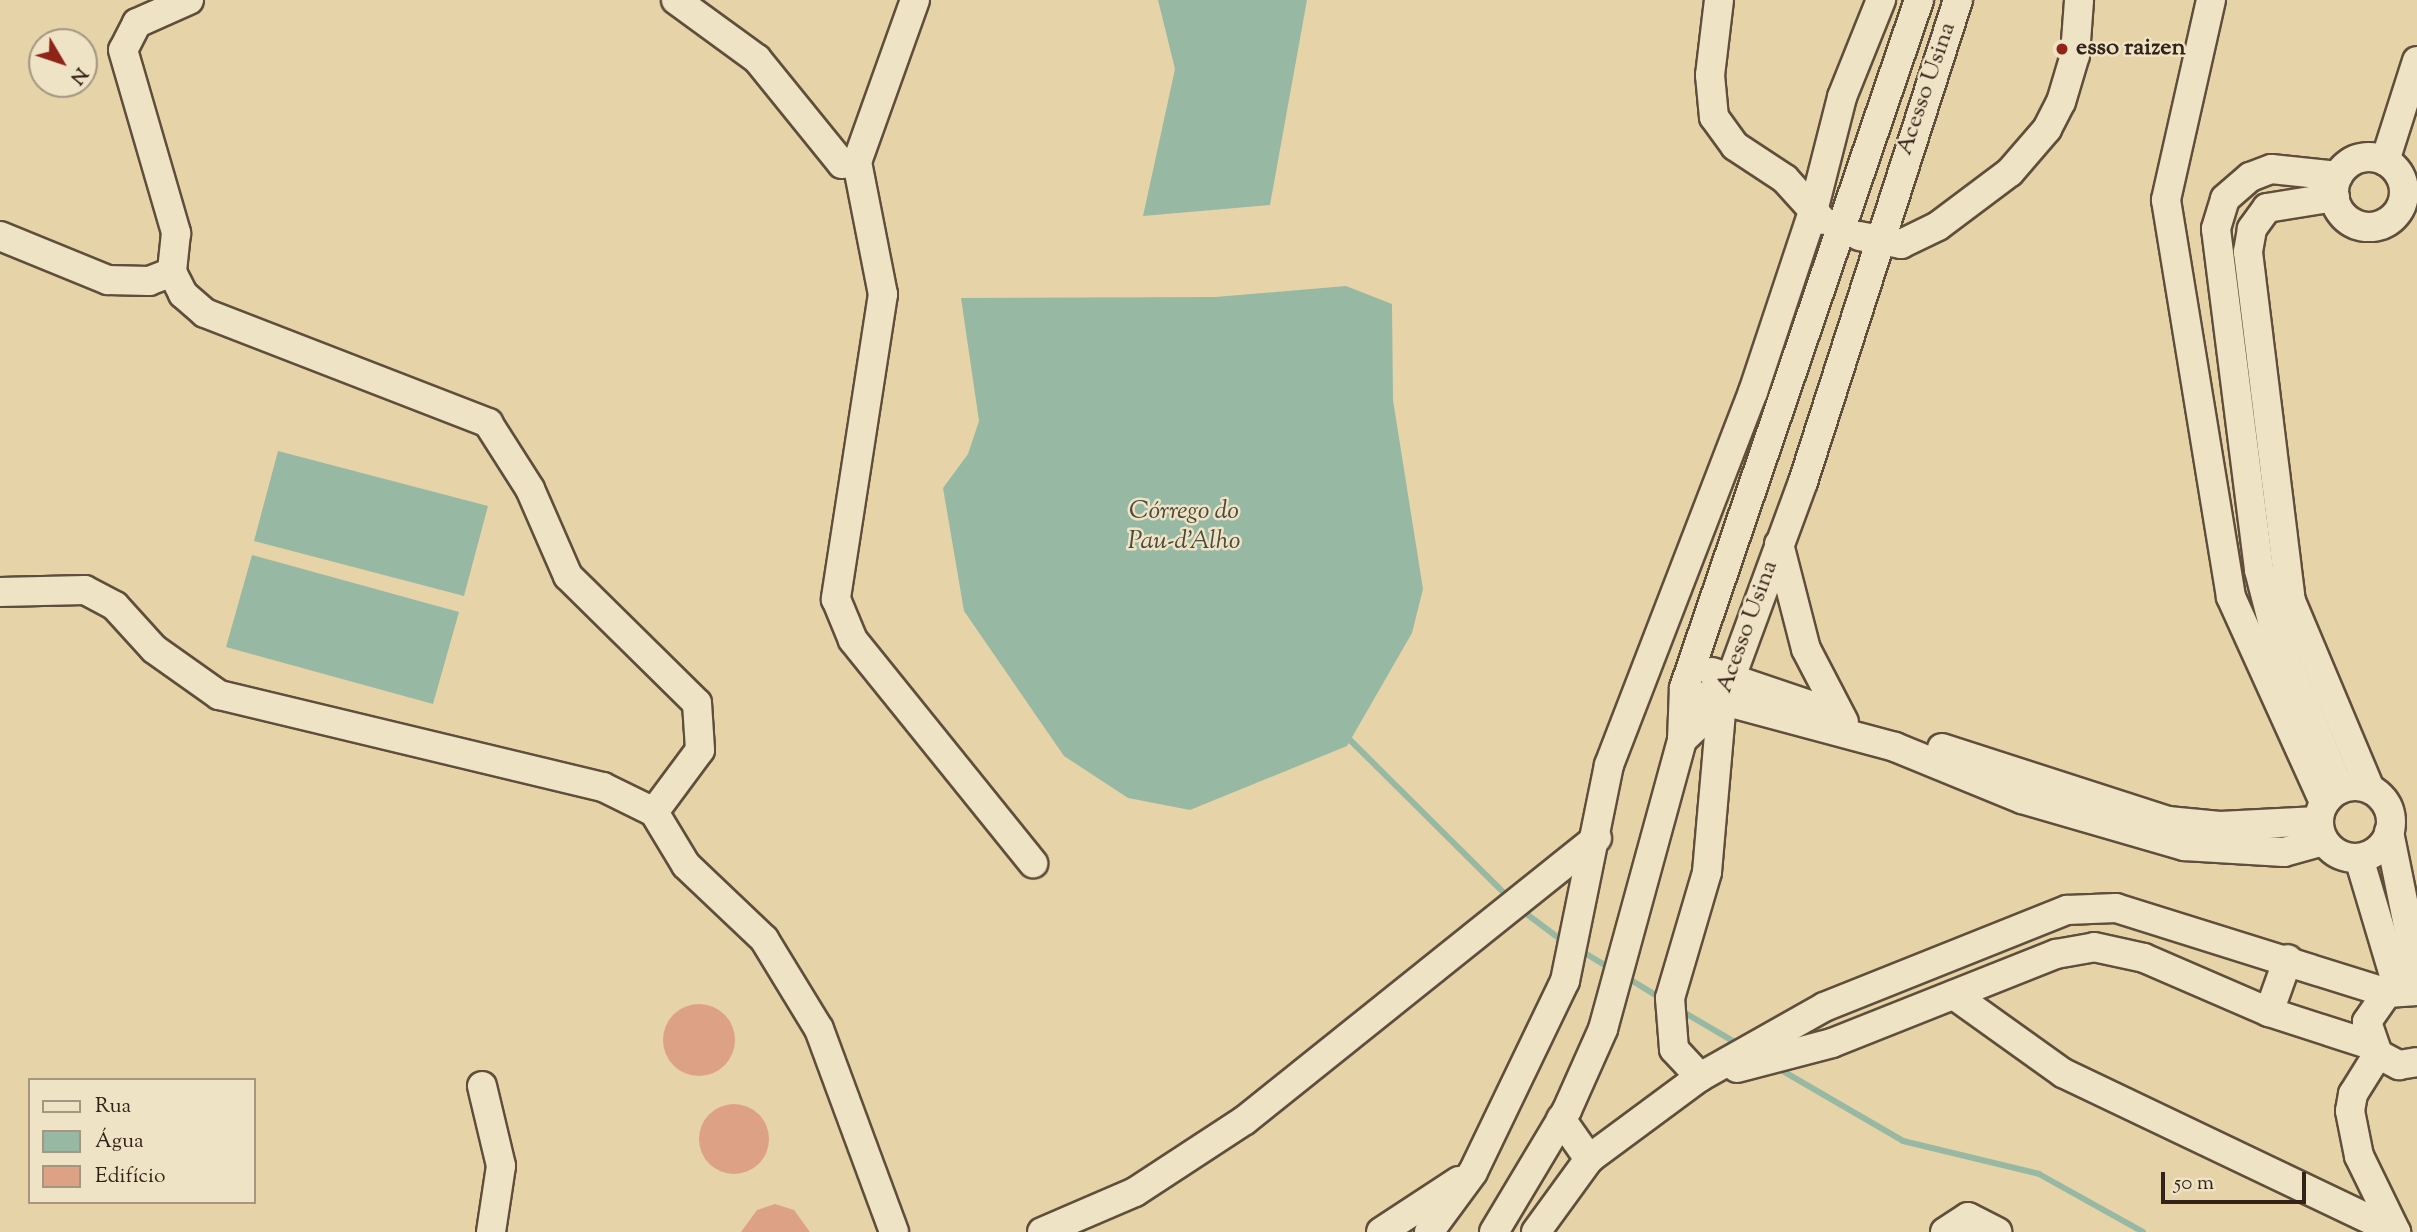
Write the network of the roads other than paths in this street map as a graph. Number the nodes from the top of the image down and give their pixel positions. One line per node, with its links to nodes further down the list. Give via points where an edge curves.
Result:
1 (189, 0): 19 (street, via 137,23 123,50 176,233)
2 (676, 0): 11 (street, via 757,59 842,164)
3 (915, 0): 11 (street)
4 (1719, 0): 15 (street, via 1710,75 1714,117 1735,146 1784,179)
5 (1881, 0): 15 (street, via 1842,97)
6 (1919, 0): 16 (street, Acesso Usina)
7 (1958, 0): 18 (street, Acesso Usina)
8 (2079, 0): 18 (street, via 2075,55 2047,129 2010,173 1938,226 1901,244)
9 (2211, 0): 31 (street, via 2166,200 2231,597)
10 (2417, 61): 12 (street)
11 (857, 162): 35 (street, via 883,294 836,599 853,640)
12 (2401, 172): 13 (street, via 2353,161); 14 (street)
13 (2336, 187): 14 (street, via 2344,216 2364,226 2385,223); 29 (street, via 2267,208 2252,229 2248,252 2291,601); 31 (street, via 2271,169 2250,177 2225,199 2216,229 2265,595)
14 (2408, 209)
15 (1812, 215): 16 (street); 20 (street)
16 (1840, 229): 18 (street); 21 (street, Acesso Usina)
17 (0, 236): 19 (street, via 108,280 149,281)
18 (1876, 242): 22 (street, Acesso Usina)
19 (172, 272): 30 (street, via 183,294 205,313 488,423 530,489 568,576 697,704 700,750)
20 (1753, 392): 21 (street); 25 (street, via 1670,600)
21 (1784, 401): 22 (street); 25 (street, Acesso Usina)
22 (1822, 414): 23 (street, Acesso Usina)
23 (1779, 544): 26 (street, Acesso Usina); 27 (street, via 1806,649)
24 (0, 592): 30 (street, via 85,590 114,606 154,649 219,695 603,786)
25 (1675, 673): 26 (street); 28 (street, Acesso Usina); 33 (street, via 1609,765)
26 (1726, 690): 27 (street); 28 (street, Acesso Usina); 45 (street, via 1707,872 1671,1009 1674,1049)
27 (1843, 725): 31 (street, via 2168,821 2220,826)
28 (1682, 740): 47 (street, via 1620,974)
29 (2370, 789): 31 (street); 32 (street, via 2389,812)
30 (653, 812): 51 (street, via 686,865 764,939 819,1029)
31 (2327, 813): 34 (street, via 2339,855)
32 (2389, 832): 34 (street, via 2378,849); 39 (street)
33 (1597, 838): 49 (street, via 1565,981); 52 (street, via 1245,1120 1135,1192)
34 (2359, 858): 39 (street)
35 (1033, 863)
36 (2067, 910): 37 (street); 38 (street, via 2116,908); 43 (street, via 1824,1007)
37 (2056, 954): 40 (street); 41 (street, via 2116,949)
38 (2288, 959): 39 (street); 41 (street)
39 (2405, 986): 42 (street, via 2371,1010)
40 (1954, 995): 43 (street); 59 (street, via 2063,1073)
41 (2269, 1012): 42 (street)
42 (2375, 1049): 44 (street, via 2399,1065); 59 (street, via 2353,1094 2350,1111 2359,1156)
43 (1757, 1055): 45 (street)
44 (2417, 1062)
45 (1700, 1077): 48 (street)
46 (482, 1086): 50 (street, via 501,1166)
47 (1561, 1119): 48 (street); 55 (street)
48 (1588, 1159): 56 (street)
49 (1473, 1172): 53 (street); 54 (street)
50 (491, 1232)
51 (894, 1232)
52 (1042, 1232)
53 (1381, 1232)
54 (1429, 1232)
55 (1494, 1232)
56 (1536, 1232)
57 (1945, 1232): 58 (street, via 1968,1217)
58 (1997, 1232)
59 (2396, 1232)

